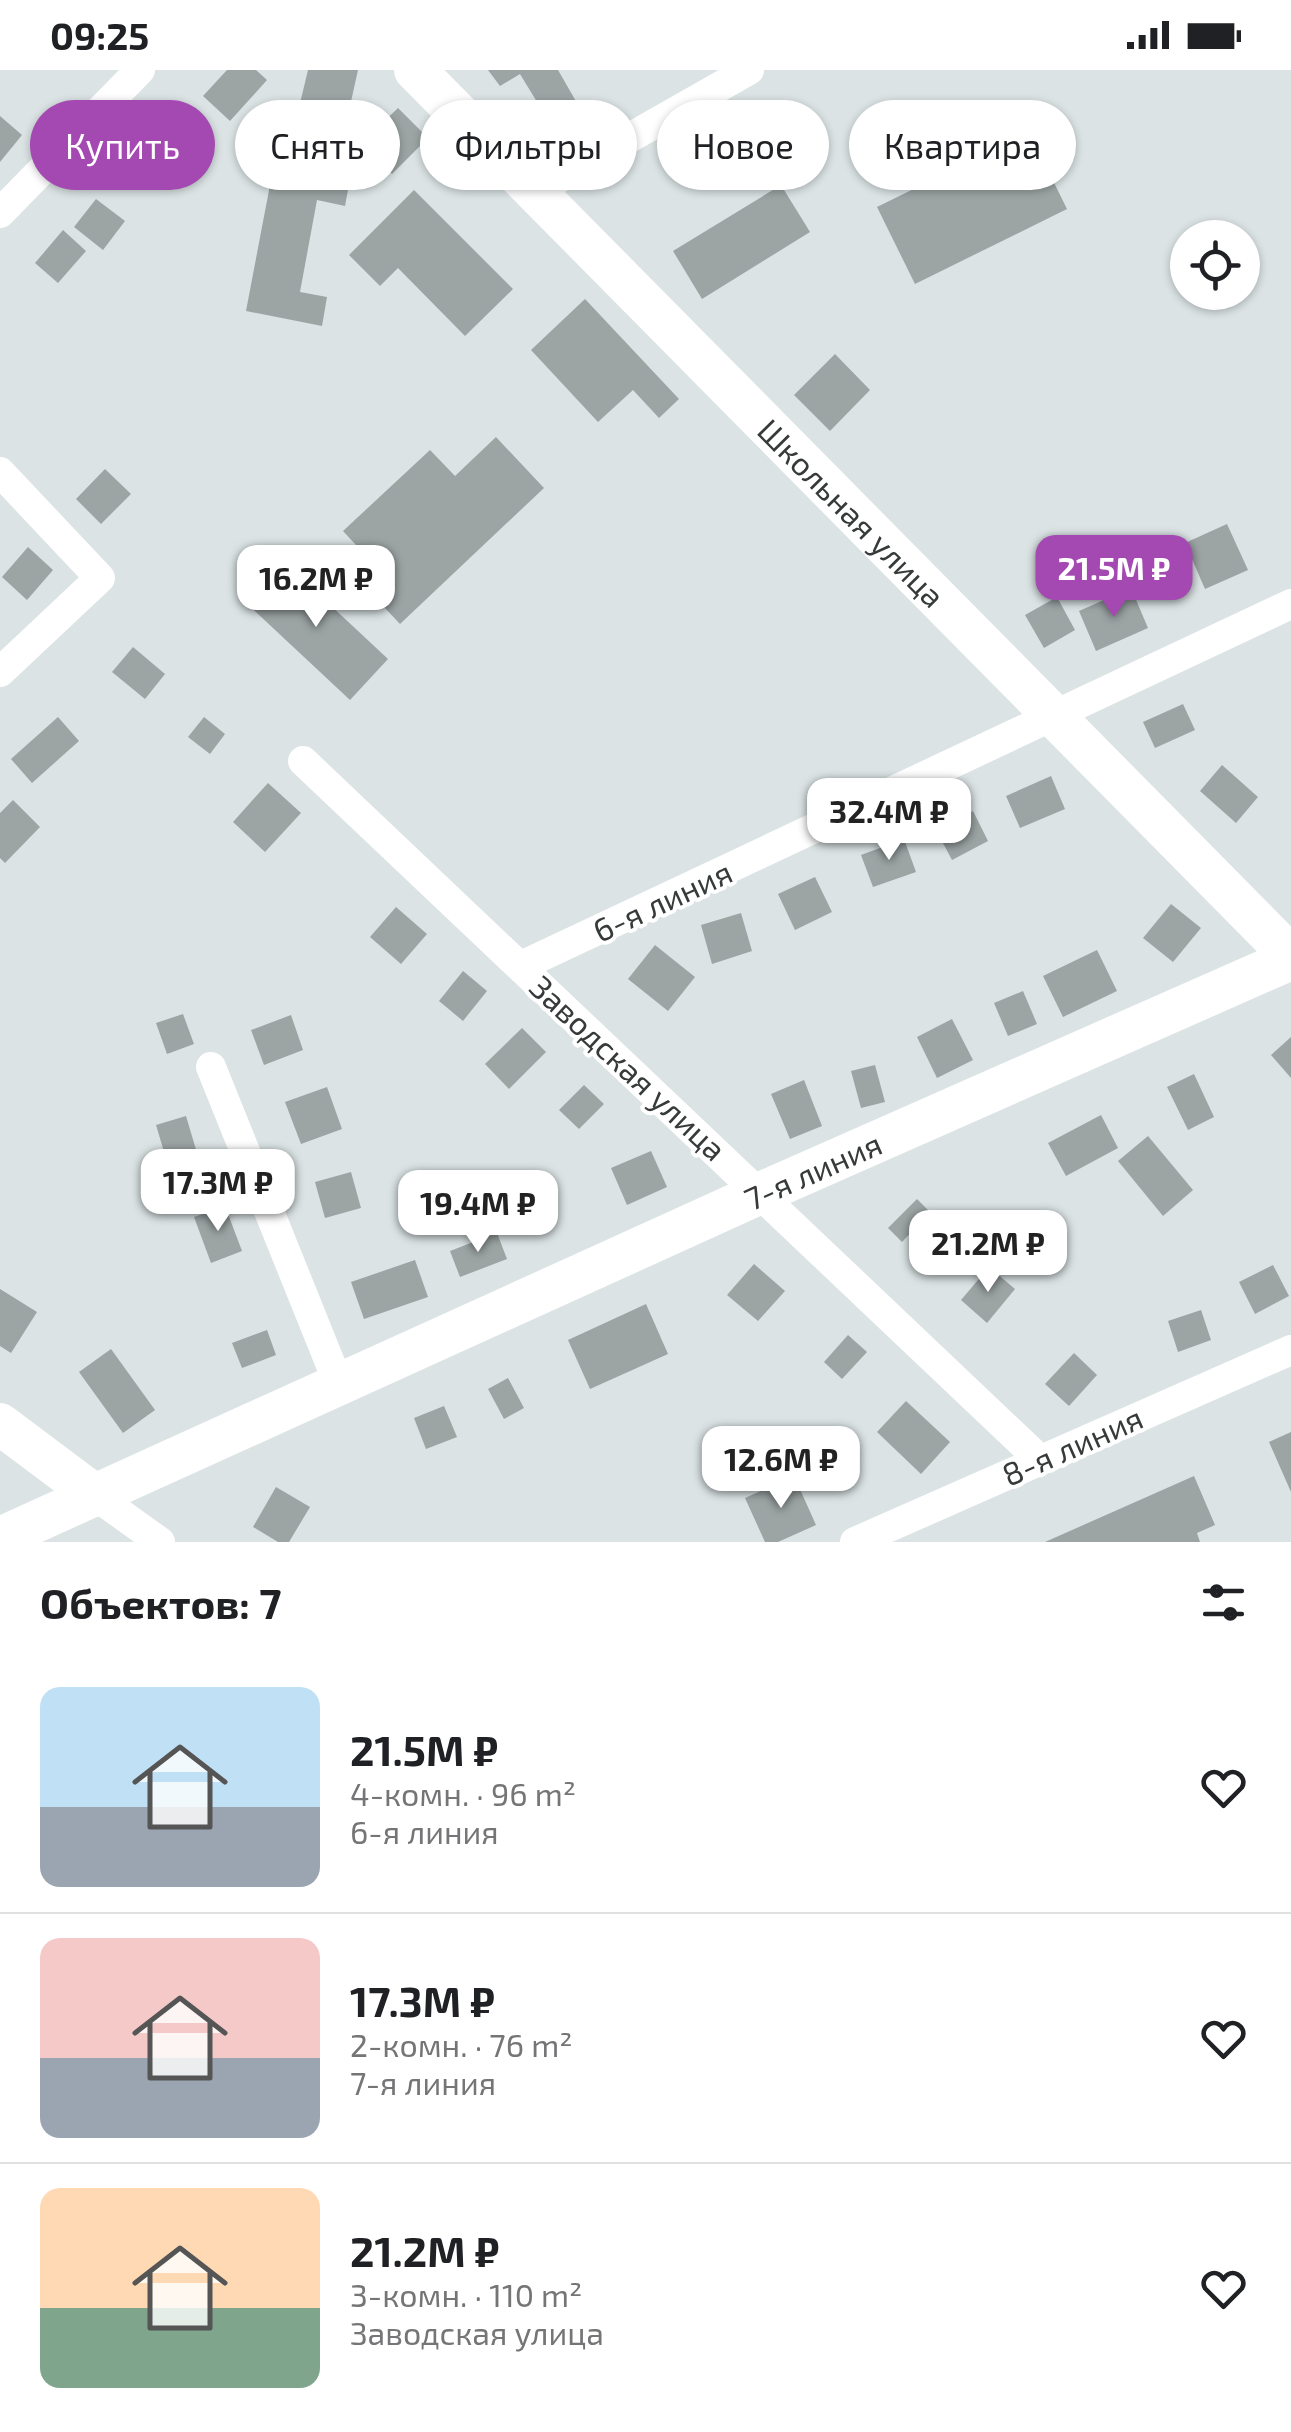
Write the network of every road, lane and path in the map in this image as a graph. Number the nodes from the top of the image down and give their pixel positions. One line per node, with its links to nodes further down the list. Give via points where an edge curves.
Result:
1 (140, 70): 5 (street)
2 (416, 70): 4 (main road, Школьная улица)
3 (749, 70): 4 (street)
4 (536, 191): 9 (main road, Школьная улица)
5 (0, 213)
6 (0, 472): 8 (street, via 100,578)
7 (1291, 604): 9 (street, 6-я линия)
8 (0, 672)
9 (1052, 714): 11 (main road, Школьная улица); 12 (street, 6-я линия)
10 (303, 761): 12 (street, Заводская улица)
11 (1291, 958): 14 (main road, 7-я линия)
12 (521, 966): 14 (street, Заводская улица)
13 (211, 1067): 16 (street)
14 (763, 1192): 16 (main road, 7-я линия); 18 (street, Заводская улица)
15 (1291, 1350): 18 (street, 8-я линия)
16 (339, 1386): 19 (main road, 7-я линия)
17 (0, 1424): 19 (main road)
18 (1039, 1458): 22 (street, 8-я линия)
19 (96, 1496): 20 (main road, 7-я линия); 21 (street)
20 (0, 1538)
21 (160, 1542)
22 (855, 1542)

